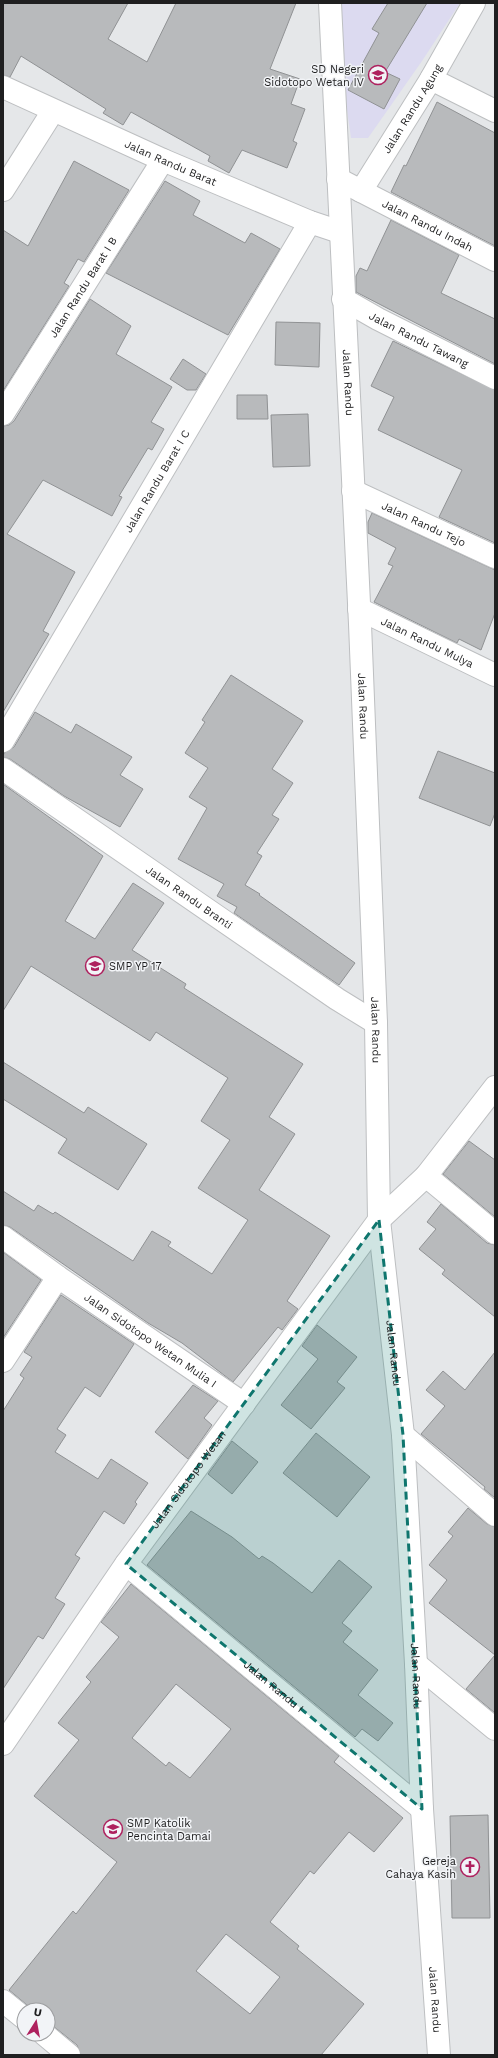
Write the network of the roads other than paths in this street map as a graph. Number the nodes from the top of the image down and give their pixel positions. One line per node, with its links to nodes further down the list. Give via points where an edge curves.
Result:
1 (330, 3): 8 (street, Jalan Randu)
2 (474, 3): 3 (street, Jalan Randu Agung)
3 (431, 79): 6 (street); 10 (street, Jalan Randu Agung)
4 (3, 87): 5 (street, Jalan Randu Barat)
5 (53, 111): 7 (street, Jalan Randu Barat); 9 (street)
6 (495, 111)
7 (163, 160): 11 (street, Jalan Randu Barat); 16 (street, Jalan Randu Barat I B)
8 (338, 179): 10 (street); 12 (street, Jalan Randu)
9 (3, 190)
10 (361, 191): 13 (street, Jalan Randu Indah)
11 (310, 222): 12 (street, Jalan Randu Barat); 21 (street, Jalan Randu Barat I C)
12 (340, 232): 14 (street, Jalan Randu)
13 (495, 260)
14 (343, 300): 15 (street, Jalan Randu Tawang); 17 (street, Jalan Randu)
15 (495, 378)
16 (3, 414)
17 (353, 491): 18 (street, Jalan Randu Tejo); 19 (street, Jalan Randu)
18 (495, 557)
19 (359, 609): 20 (street, Jalan Randu Mulya); 23 (street, Jalan Randu)
20 (495, 675)
21 (3, 741)
22 (3, 769): 23 (street, Jalan Randu Branti, via 337,999)
23 (376, 1023): 26 (street, Jalan Randu)
24 (495, 1087): 25 (street, Jalan Sidotopo Wetan)
25 (426, 1176): 26 (street, Jalan Sidotopo Wetan); 27 (street)
26 (379, 1220): 31 (street, Jalan Sidotopo Wetan); 32 (street, Jalan Randu)
27 (495, 1233)
28 (3, 1237): 29 (street, Jalan Sidotopo Wetan Mulia I)
29 (58, 1277): 30 (street); 31 (street, Jalan Sidotopo Wetan Mulia I)
30 (3, 1361)
31 (244, 1404): 34 (street, Jalan Sidotopo Wetan)
32 (403, 1435): 33 (street); 35 (street, Jalan Randu)
33 (495, 1515)
34 (126, 1564): 37 (street, Jalan Sidotopo Wetan); 38 (street, Jalan Randu I)
35 (416, 1664): 36 (street); 38 (street, Jalan Randu)
36 (495, 1729)
37 (3, 1744)
38 (422, 1809): 43 (street, Jalan Randu)
39 (3, 2001): 40 (street)
40 (16, 2012)
41 (54, 2042): 42 (street)
42 (69, 2055)
43 (440, 2055)

